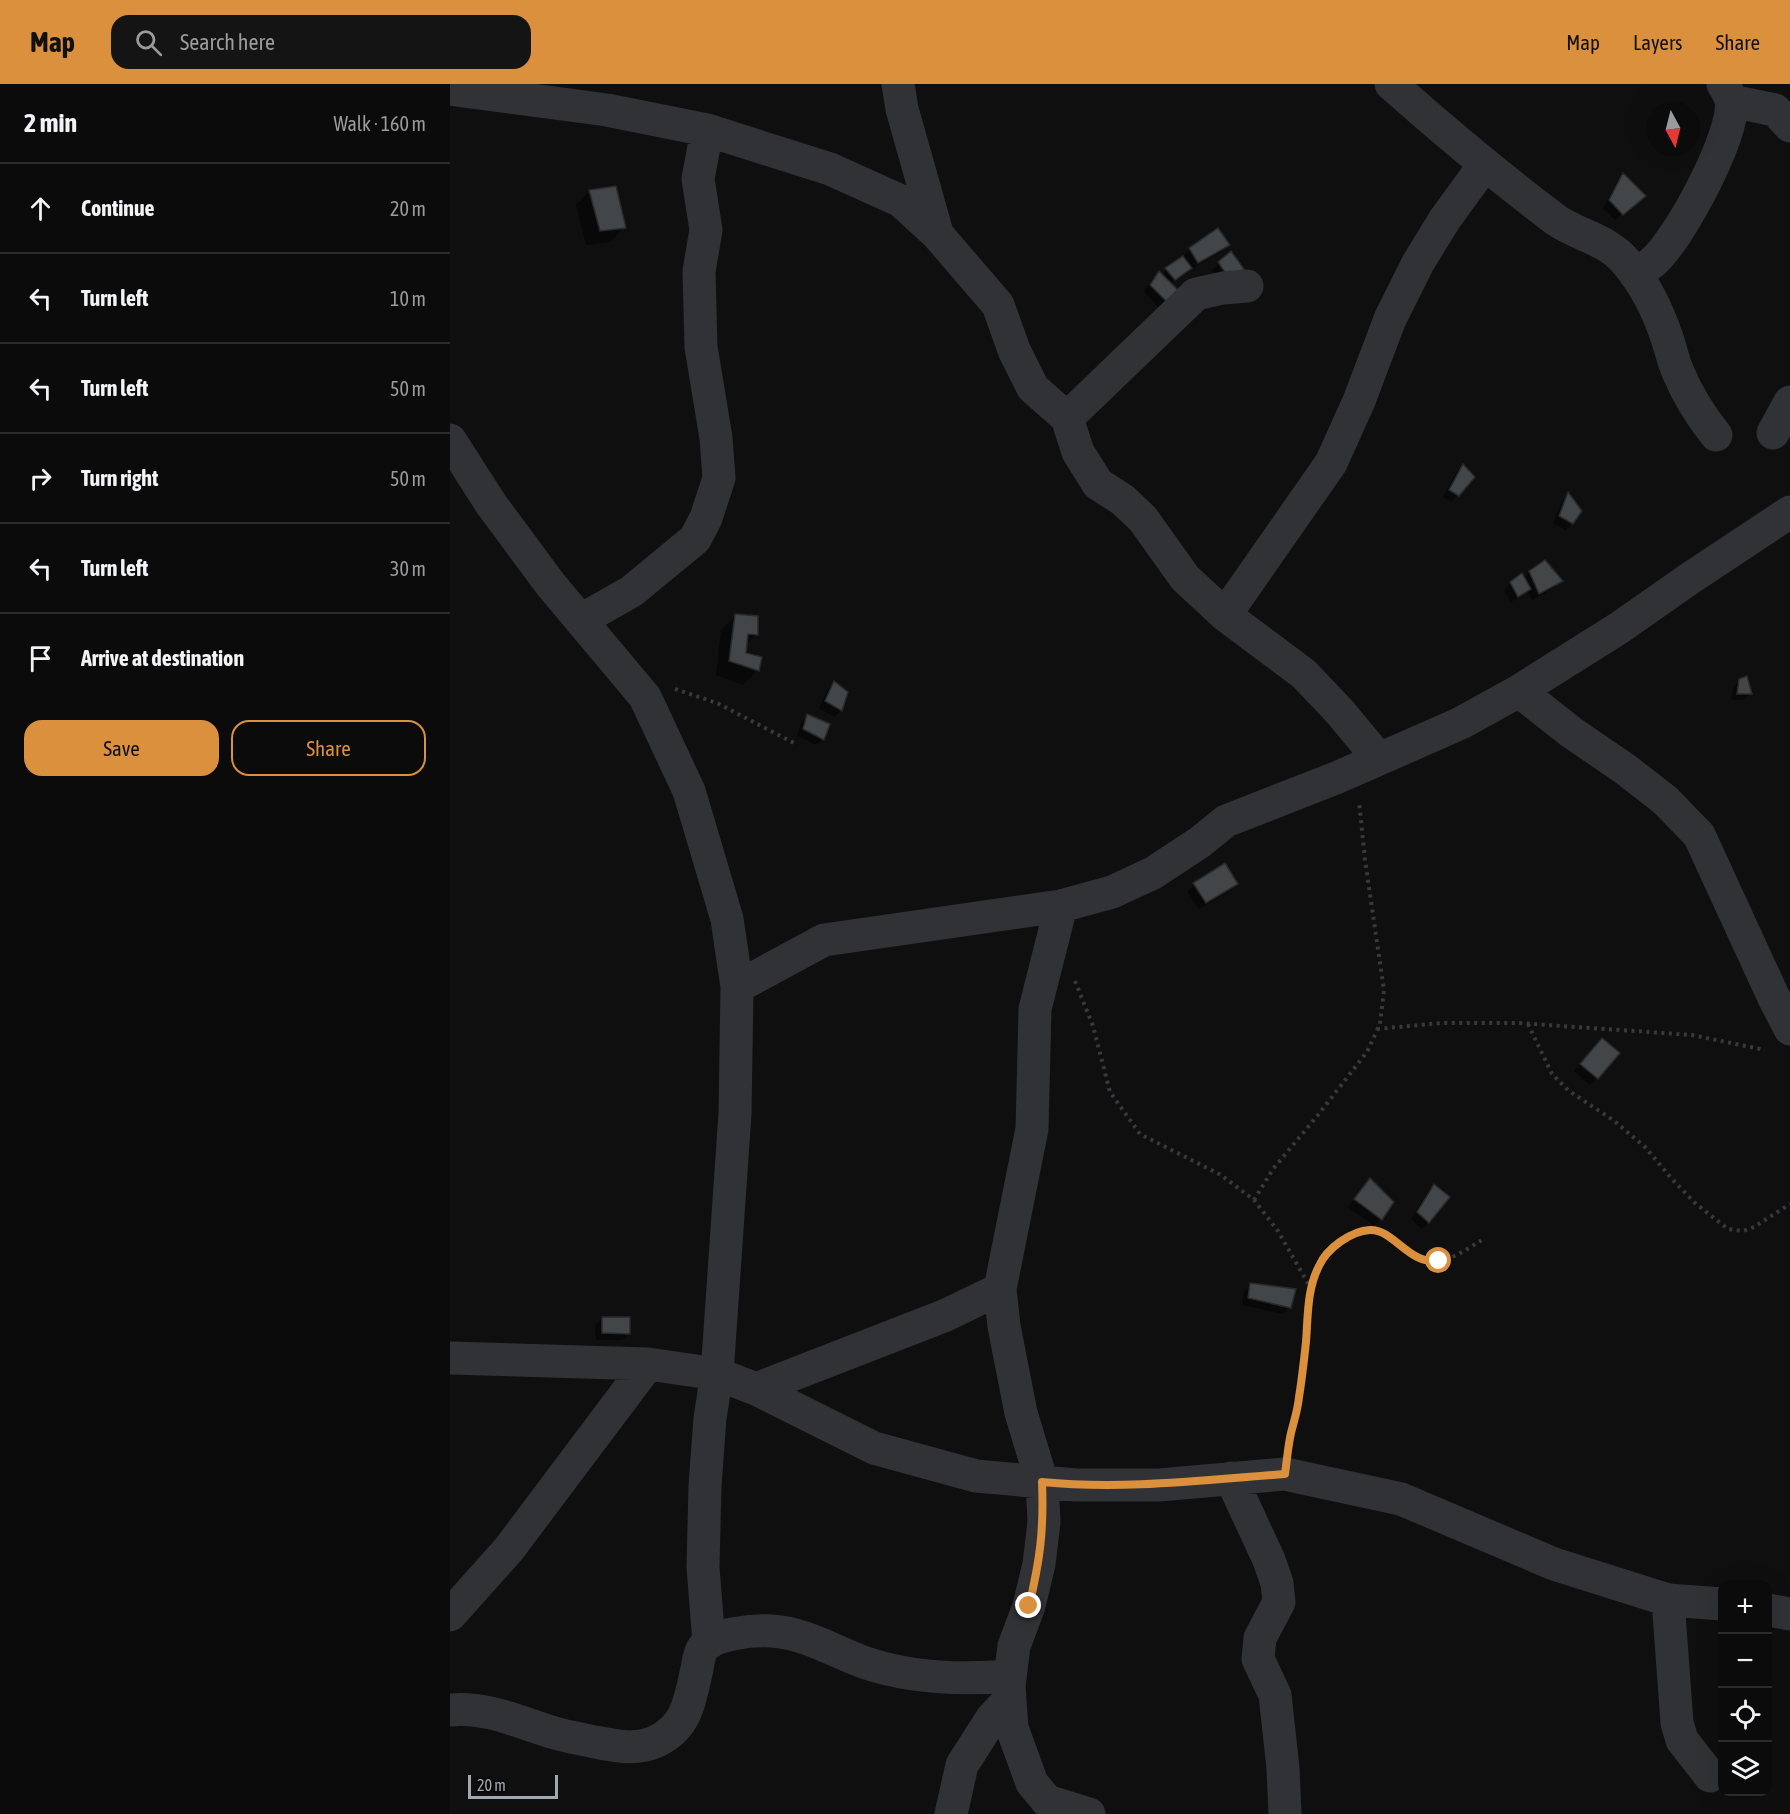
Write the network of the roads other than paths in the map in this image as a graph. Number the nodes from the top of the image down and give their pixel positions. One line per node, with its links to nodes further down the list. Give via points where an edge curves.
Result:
1 (898, 84): 8 (street)
2 (1390, 84): 7 (street)
3 (450, 89): 6 (street, via 607,110)
4 (1727, 93): 5 (street, via 1775,110); 9 (street, via 1727,130 1698,196 1666,248 1654,262)
5 (1790, 126)
6 (707, 130): 8 (street, via 830,169 901,201); 18 (street, via 698,179 706,230 699,271 701,347 719,478 695,538 632,591)
7 (1485, 164): 9 (street, via 1559,222 1608,245); 17 (street, via 1418,263 1390,319 1331,463)
8 (937, 234): 12 (street, via 998,305 1033,388)
9 (1635, 274): 14 (street, via 1666,335 1695,409)
10 (1246, 286): 12 (street, via 1197,294)
11 (1790, 402): 13 (street)
12 (1067, 418): 17 (street, via 1078,452 1098,484 1143,519 1185,578)
13 (1773, 433)
14 (1716, 435)
15 (450, 440): 18 (street, via 491,504)
16 (1790, 512): 19 (street)
17 (1225, 615): 20 (street, via 1304,674 1340,712)
18 (581, 620): 22 (street, via 645,697 689,790 727,919)
19 (1519, 691): 20 (street, via 1461,723); 23 (street, via 1665,800 1699,835 1774,1000)
20 (1369, 763): 21 (street, via 1226,820 1153,873)
21 (1058, 920): 22 (street, via 824,940); 24 (street, via 1035,1009 1032,1130)
22 (737, 987): 27 (street, via 735,1114)
23 (1779, 1039)
24 (1000, 1288): 28 (street, via 946,1315); 30 (street, via 1021,1413)
25 (450, 1358): 26 (street)
26 (648, 1364): 27 (street); 35 (street, via 509,1549)
27 (717, 1374): 28 (street); 36 (street, via 703,1524)
28 (756, 1389): 30 (street, via 874,1448 976,1476)
29 (1231, 1478): 30 (street, via 1159,1485); 31 (street, via 1285,1474 1401,1499 1554,1564); 42 (street, via 1277,1583 1279,1602 1260,1638 1258,1659 1275,1695)
30 (1042, 1482): 37 (street, via 1044,1522 1039,1564 1014,1646)
31 (1668, 1600): 32 (street); 39 (street, via 1677,1723 1682,1740)
32 (1718, 1604)
33 (1772, 1611): 34 (street)
34 (1790, 1614)
35 (450, 1615)
36 (709, 1643): 37 (street, via 735,1634 772,1631 802,1636 895,1671 978,1679); 38 (street, via 700,1655 689,1708 674,1730 642,1746 622,1747 557,1734 477,1710)
37 (1010, 1687): 40 (street, via 962,1766); 41 (street, via 1012,1728 1032,1783 1047,1801)
38 (450, 1710)
39 (1710, 1776)
40 (951, 1814)
41 (1089, 1814)
42 (1285, 1814)

